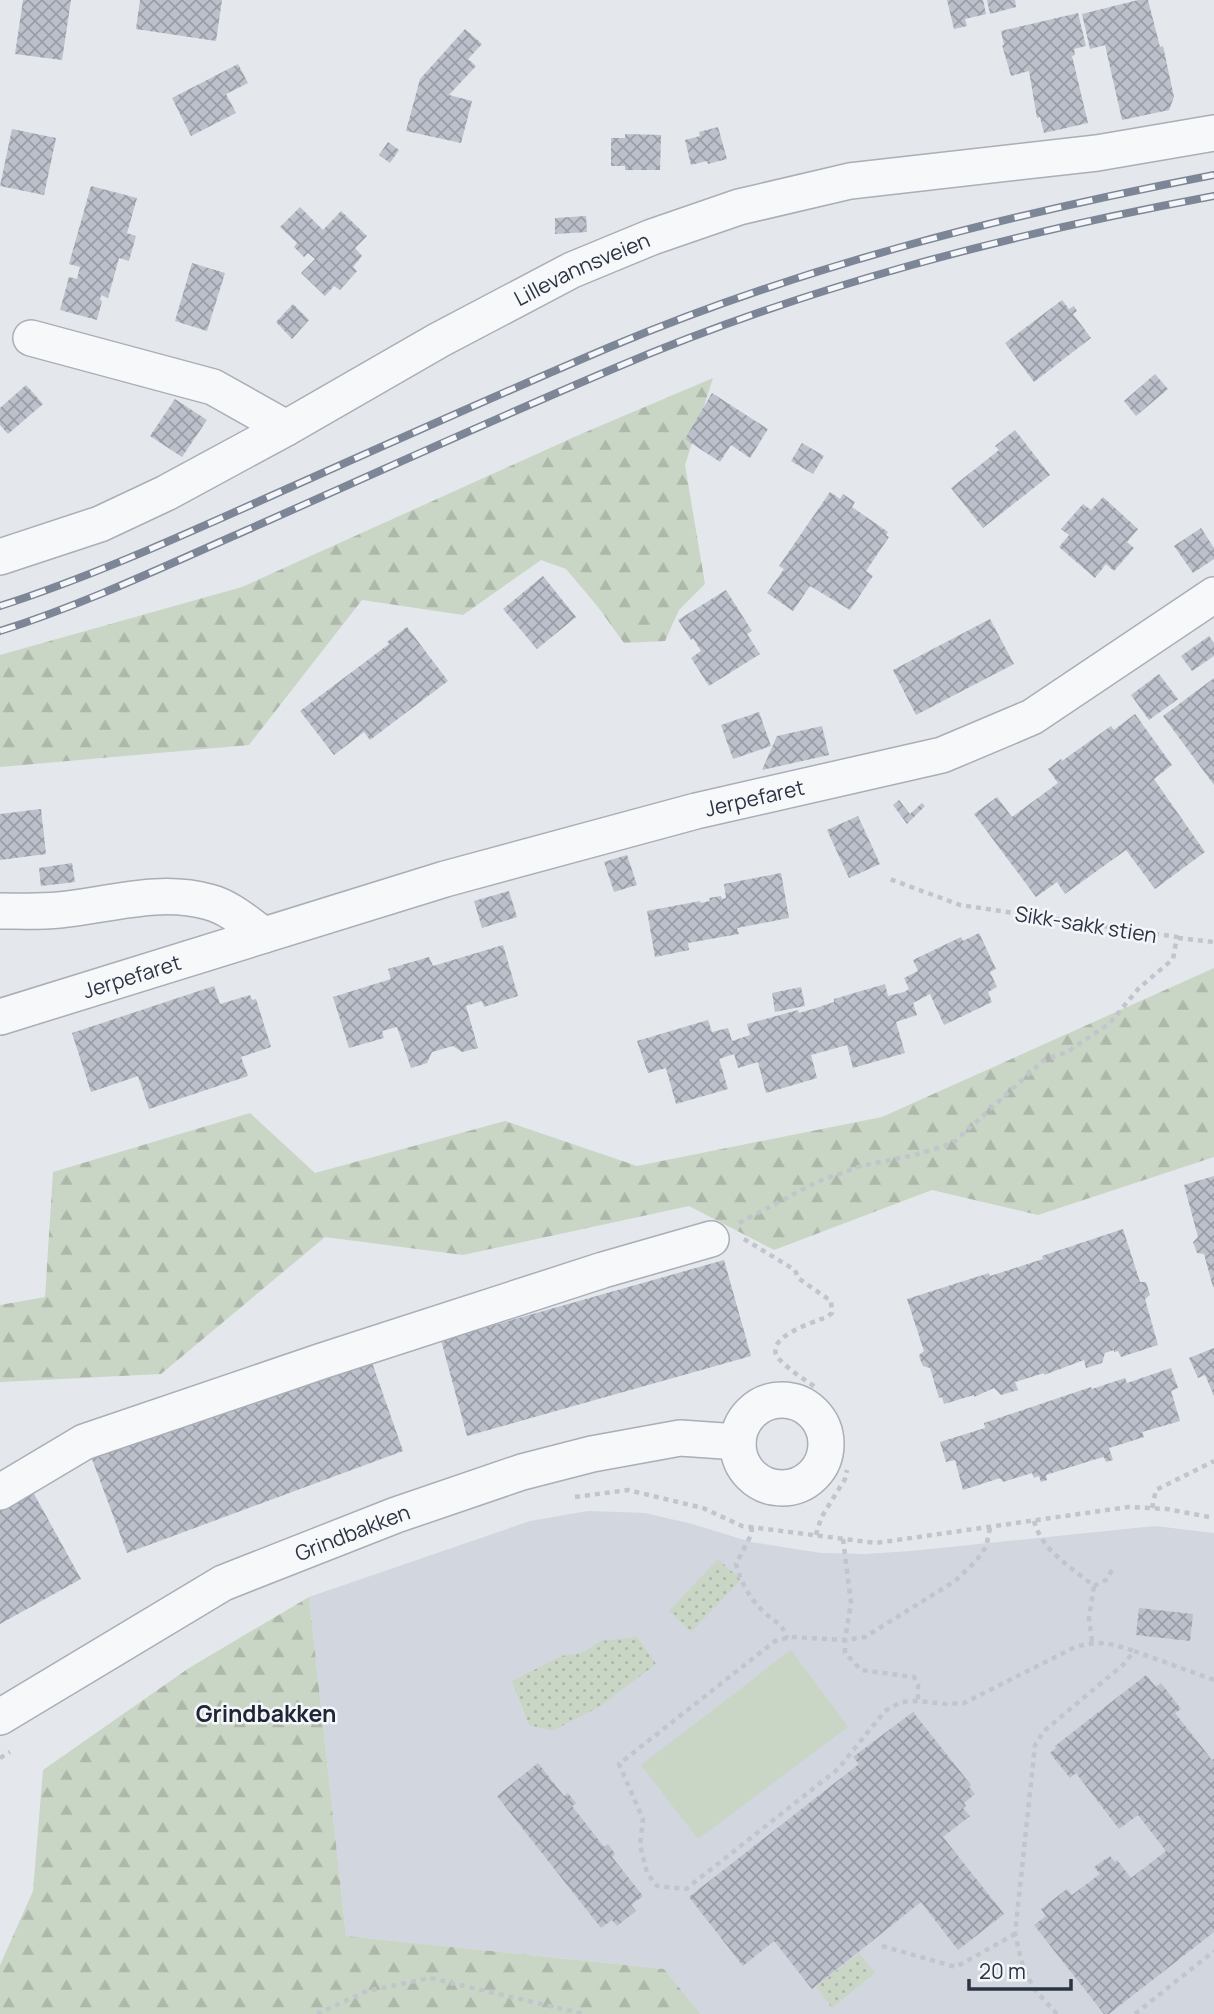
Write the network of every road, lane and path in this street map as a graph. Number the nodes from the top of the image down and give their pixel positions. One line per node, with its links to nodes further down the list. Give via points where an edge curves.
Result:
1 (1214, 133): 3 (street, Lillevannsveien, via 1097,153 850,181 739,207 572,270)
2 (32, 338): 3 (street, via 213,387)
3 (286, 428): 4 (street, Lillevannsveien, via 100,524)
4 (0, 557)
5 (1214, 595): 8 (street, Jerpefaret, via 1032,717 942,755 696,811 445,879)
6 (887, 878): 9 (path, Sikk-sakk stien, via 960,905)
7 (0, 911): 8 (street, via 181,897 211,902)
8 (264, 935): 11 (street, Jerpefaret)
9 (1177, 937): 10 (path); 12 (path, Sikk-sakk stien, via 1172,959 1139,988 1110,1024 1067,1052 1044,1060 953,1143 828,1178)
10 (1214, 942)
11 (0, 1017)
12 (719, 1234): 13 (path, via 795,1270 798,1278 831,1301 832,1313 793,1330 776,1345 779,1359); 17 (street, via 84,1441)
13 (815, 1387)
14 (738, 1442): 34 (street, Grindbakken, via 680,1438 593,1454 523,1472 396,1516 223,1583)
15 (1214, 1461): 19 (path, via 1156,1490)
16 (847, 1470): 24 (path)
17 (0, 1492)
18 (564, 1498): 22 (path, via 628,1490 703,1508)
19 (1152, 1508): 20 (path); 21 (path, via 1128,1507)
20 (1214, 1518)
21 (1034, 1521): 23 (path); 27 (path, via 1048,1549)
22 (752, 1527): 24 (path); 28 (path, via 736,1564 741,1580 766,1615 782,1625)
23 (990, 1528): 25 (path, via 876,1544); 29 (path, via 986,1547 955,1581 865,1637)
24 (816, 1535): 25 (path)
25 (844, 1539): 29 (path, via 851,1603)
26 (1112, 1570): 27 (path)
27 (1094, 1586): 30 (path, via 1089,1618)
28 (787, 1638): 29 (path); 33 (path, via 775,1641 619,1764 643,1819 640,1846 647,1873 657,1886 686,1889 838,1769 886,1712 901,1702)
29 (845, 1640): 33 (path, via 845,1653 861,1670 914,1677)
30 (1092, 1642): 31 (path); 33 (path, via 964,1703)
31 (1133, 1651): 32 (path); 37 (path, via 1125,1664 1044,1731 1035,1745)
32 (1214, 1680)
33 (918, 1700)
34 (0, 1717)
35 (10, 1752): 36 (path)
36 (0, 1758)
37 (1014, 1934): 38 (path, via 956,1967); 42 (path, via 1034,1989)
38 (882, 1946)
39 (1214, 1951): 43 (path)
40 (317, 2014): 41 (path, via 367,1991 430,1978)
41 (584, 2014)
42 (1057, 2014)
43 (1135, 2014)

